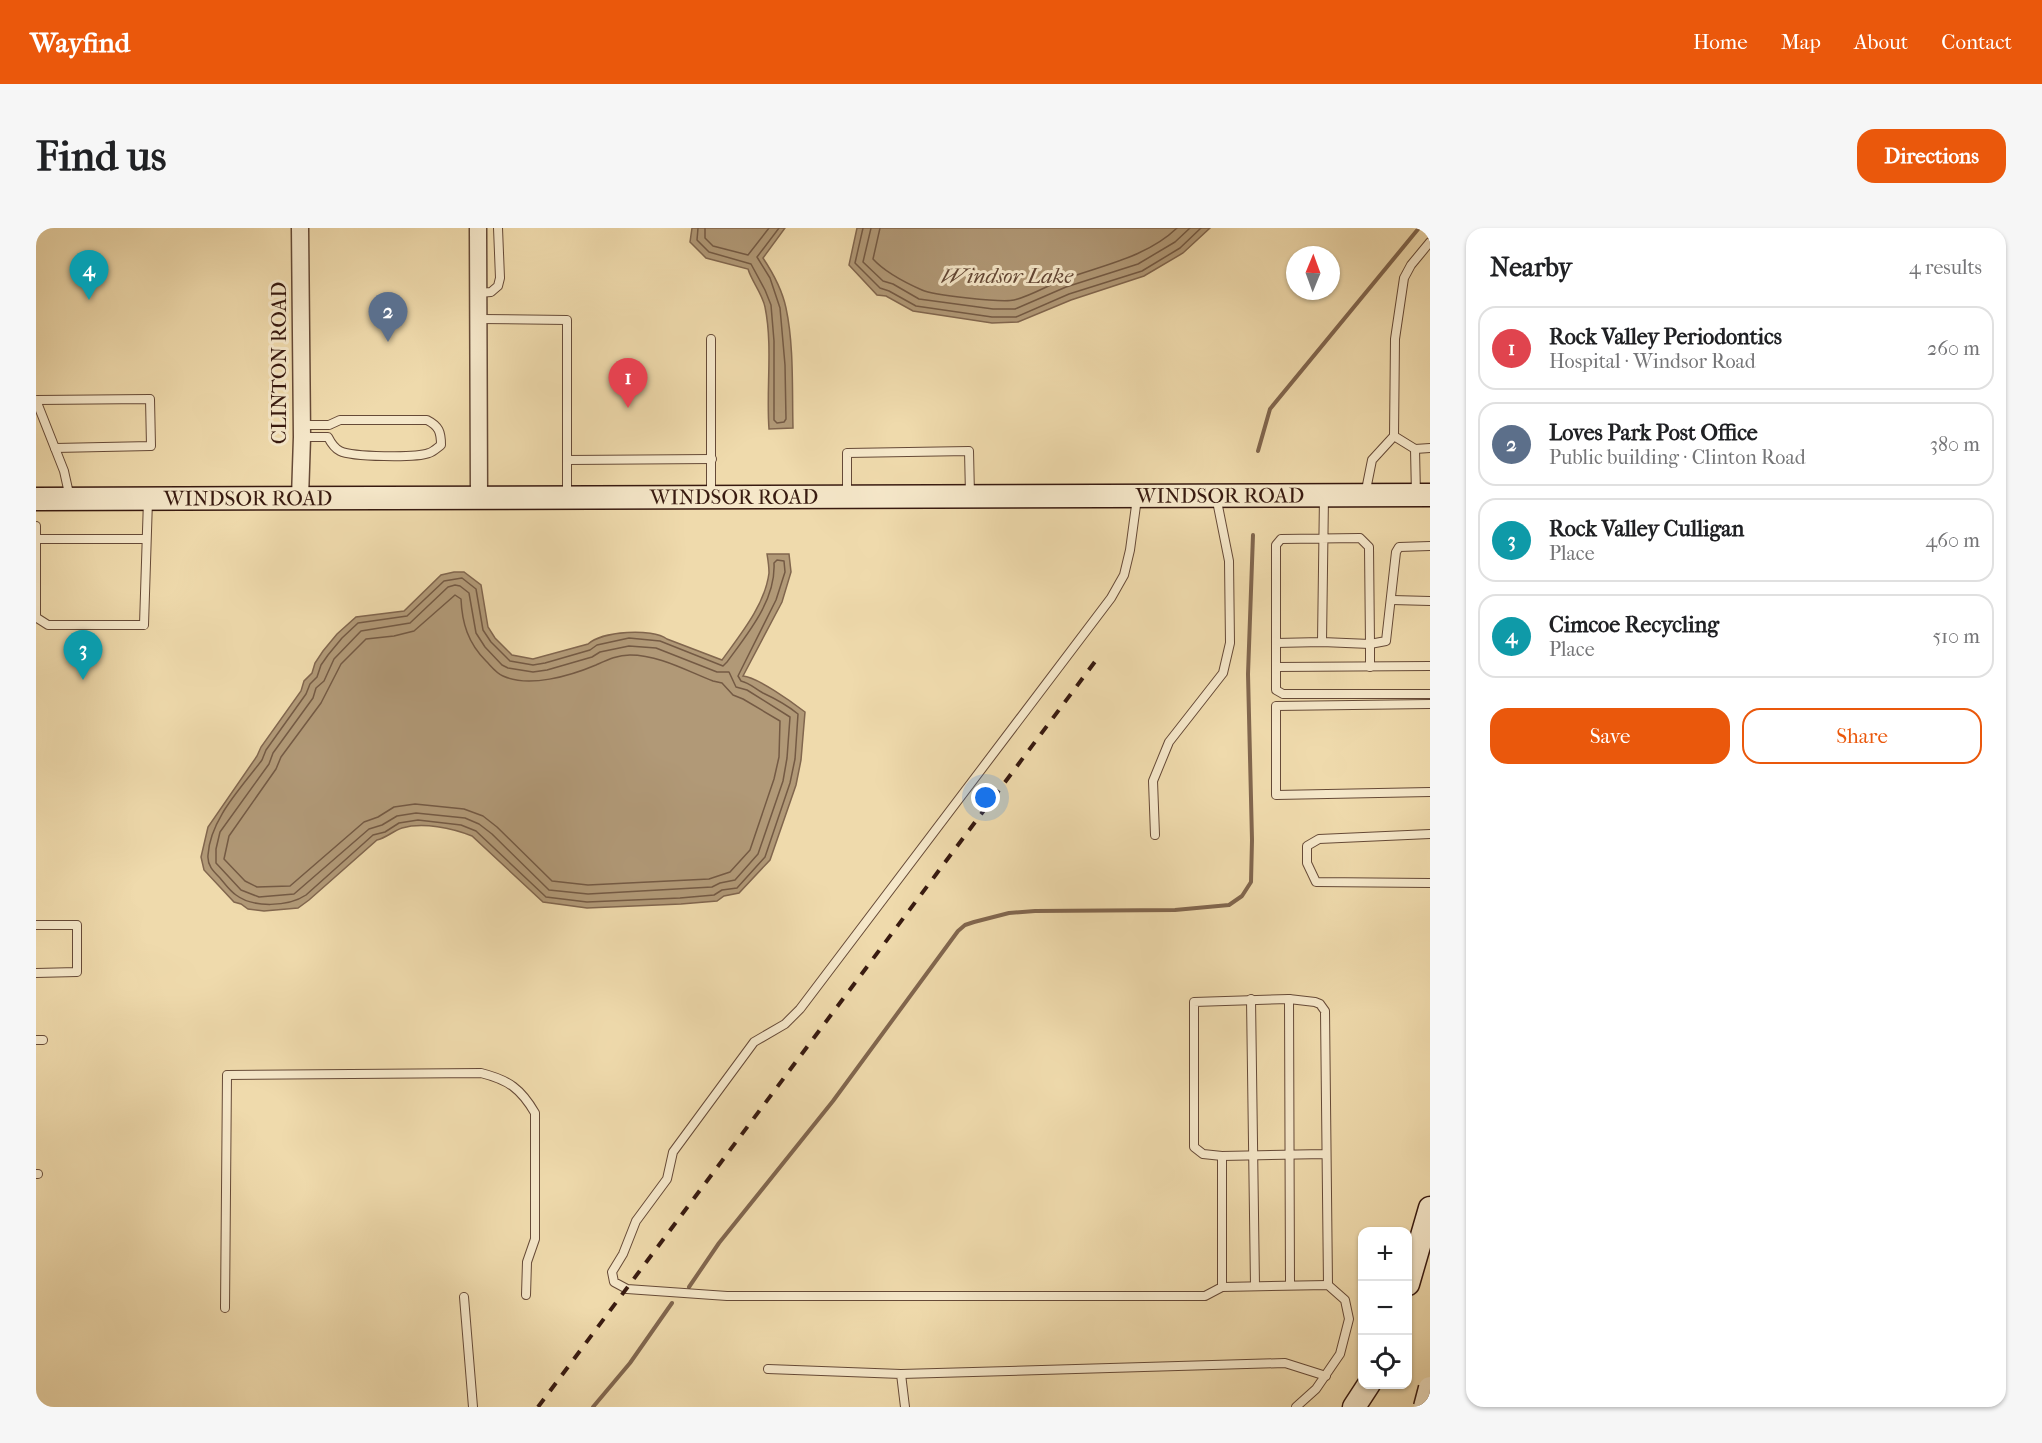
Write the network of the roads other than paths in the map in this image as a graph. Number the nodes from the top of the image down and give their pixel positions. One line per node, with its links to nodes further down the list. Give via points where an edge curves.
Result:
1 (300, 228): 9 (street, CLINTON ROAD)
2 (478, 228): 5 (street)
3 (498, 228): 5 (lane, via 498,286 491,292)
4 (1430, 242): 10 (lane, via 1404,278 1395,339)
5 (479, 293): 6 (street)
6 (480, 319): 15 (lane, via 567,320); 25 (street)
7 (711, 339): 14 (lane)
8 (36, 400): 11 (lane); 11 (lane, via 150,399 151,447)
9 (302, 431): 9 (lane, via 328,437 340,451 351,455 413,455 430,453 441,445 436,425 427,420 340,420); 24 (street, CLINTON ROAD)
10 (1394, 436): 13 (lane); 16 (lane, via 1372,460)
11 (55, 448): 28 (lane)
12 (1430, 448): 13 (lane)
13 (1415, 449): 17 (lane)
14 (712, 459): 15 (lane); 22 (lane)
15 (567, 460): 26 (lane)
16 (1365, 495): 17 (street, WINDSOR ROAD); 21 (street, WINDSOR ROAD)
17 (1423, 495)
18 (970, 496): 19 (street, WINDSOR ROAD); 23 (street, WINDSOR ROAD); 23 (lane, via 969,452 958,452 847,453)
19 (1137, 496): 20 (street, WINDSOR ROAD); 63 (lane, via 1124,575 1111,598 800,1009 754,1042 740,1060 673,1152 667,1179 636,1221 612,1277 627,1288 727,1296 1205,1296)
20 (1216, 496): 21 (street, WINDSOR ROAD); 48 (lane, via 1229,561 1230,643 1223,673 1169,742 1153,781)
21 (1324, 496): 33 (lane)
22 (711, 497): 23 (street, WINDSOR ROAD); 26 (street, WINDSOR ROAD)
23 (847, 497)
24 (300, 498): 25 (street, WINDSOR ROAD); 29 (street, WINDSOR ROAD)
25 (479, 498): 26 (street, WINDSOR ROAD)
26 (567, 498)
27 (36, 499): 28 (street, WINDSOR ROAD)
28 (70, 499): 29 (street, WINDSOR ROAD)
29 (148, 499): 32 (lane)
30 (36, 526): 31 (lane)
31 (36, 539): 32 (lane); 37 (lane)
32 (146, 539): 37 (lane, via 144,625 48,625)
33 (1323, 539): 38 (lane); 39 (lane, via 1281,539 1276,545); 40 (lane, via 1360,538 1369,547)
34 (1430, 546): 35 (lane, via 1398,547)
35 (1392, 600): 36 (lane); 40 (lane, via 1386,641)
36 (1430, 600)
37 (37, 618)
38 (1322, 642): 39 (lane); 40 (lane)
39 (1276, 644): 42 (lane)
40 (1370, 644): 43 (lane)
41 (1430, 666): 43 (lane)
42 (1276, 667): 43 (lane); 44 (lane, via 1276,690 1283,694)
43 (1370, 667)
44 (1430, 694)
45 (1430, 704): 46 (lane, via 1276,706 1276,795)
46 (1430, 792)
47 (1430, 834): 49 (lane, via 1318,839 1307,846 1307,862 1316,882)
48 (1155, 835)
49 (1430, 883)
50 (36, 925): 51 (lane, via 77,925 77,972)
51 (36, 973)
52 (1251, 999): 53 (lane); 55 (lane); 57 (lane, via 1193,1004 1193,1145 1203,1154)
53 (1289, 999): 54 (lane, via 1315,1002 1324,1011); 56 (lane)
54 (1325, 1154): 56 (lane); 61 (lane)
55 (1253, 1155): 56 (lane); 57 (lane); 62 (lane)
56 (1289, 1155): 60 (lane)
57 (1222, 1156): 63 (lane)
58 (1430, 1208): 59 (street)
59 (1408, 1281)
60 (1290, 1285): 61 (lane); 62 (lane)
61 (1328, 1285): 69 (lane, via 1345,1300 1350,1319 1340,1354)
62 (1255, 1286): 63 (lane)
63 (1222, 1287)
64 (526, 1295): 66 (lane, via 527,1262 535,1239 535,1113 516,1088 501,1078 472,1073 227,1075)
65 (464, 1298): 73 (lane)
66 (225, 1308)
67 (768, 1369): 68 (lane)
68 (901, 1374): 69 (lane, via 1285,1363); 74 (lane)
69 (1326, 1376): 75 (lane)
70 (1430, 1388): 78 (street, bridge)
71 (1366, 1389): 76 (street)
72 (1430, 1397): 77 (street)
73 (473, 1407)
74 (905, 1407)
75 (1296, 1407)
76 (1354, 1407)
77 (1416, 1407)
78 (1425, 1407)

